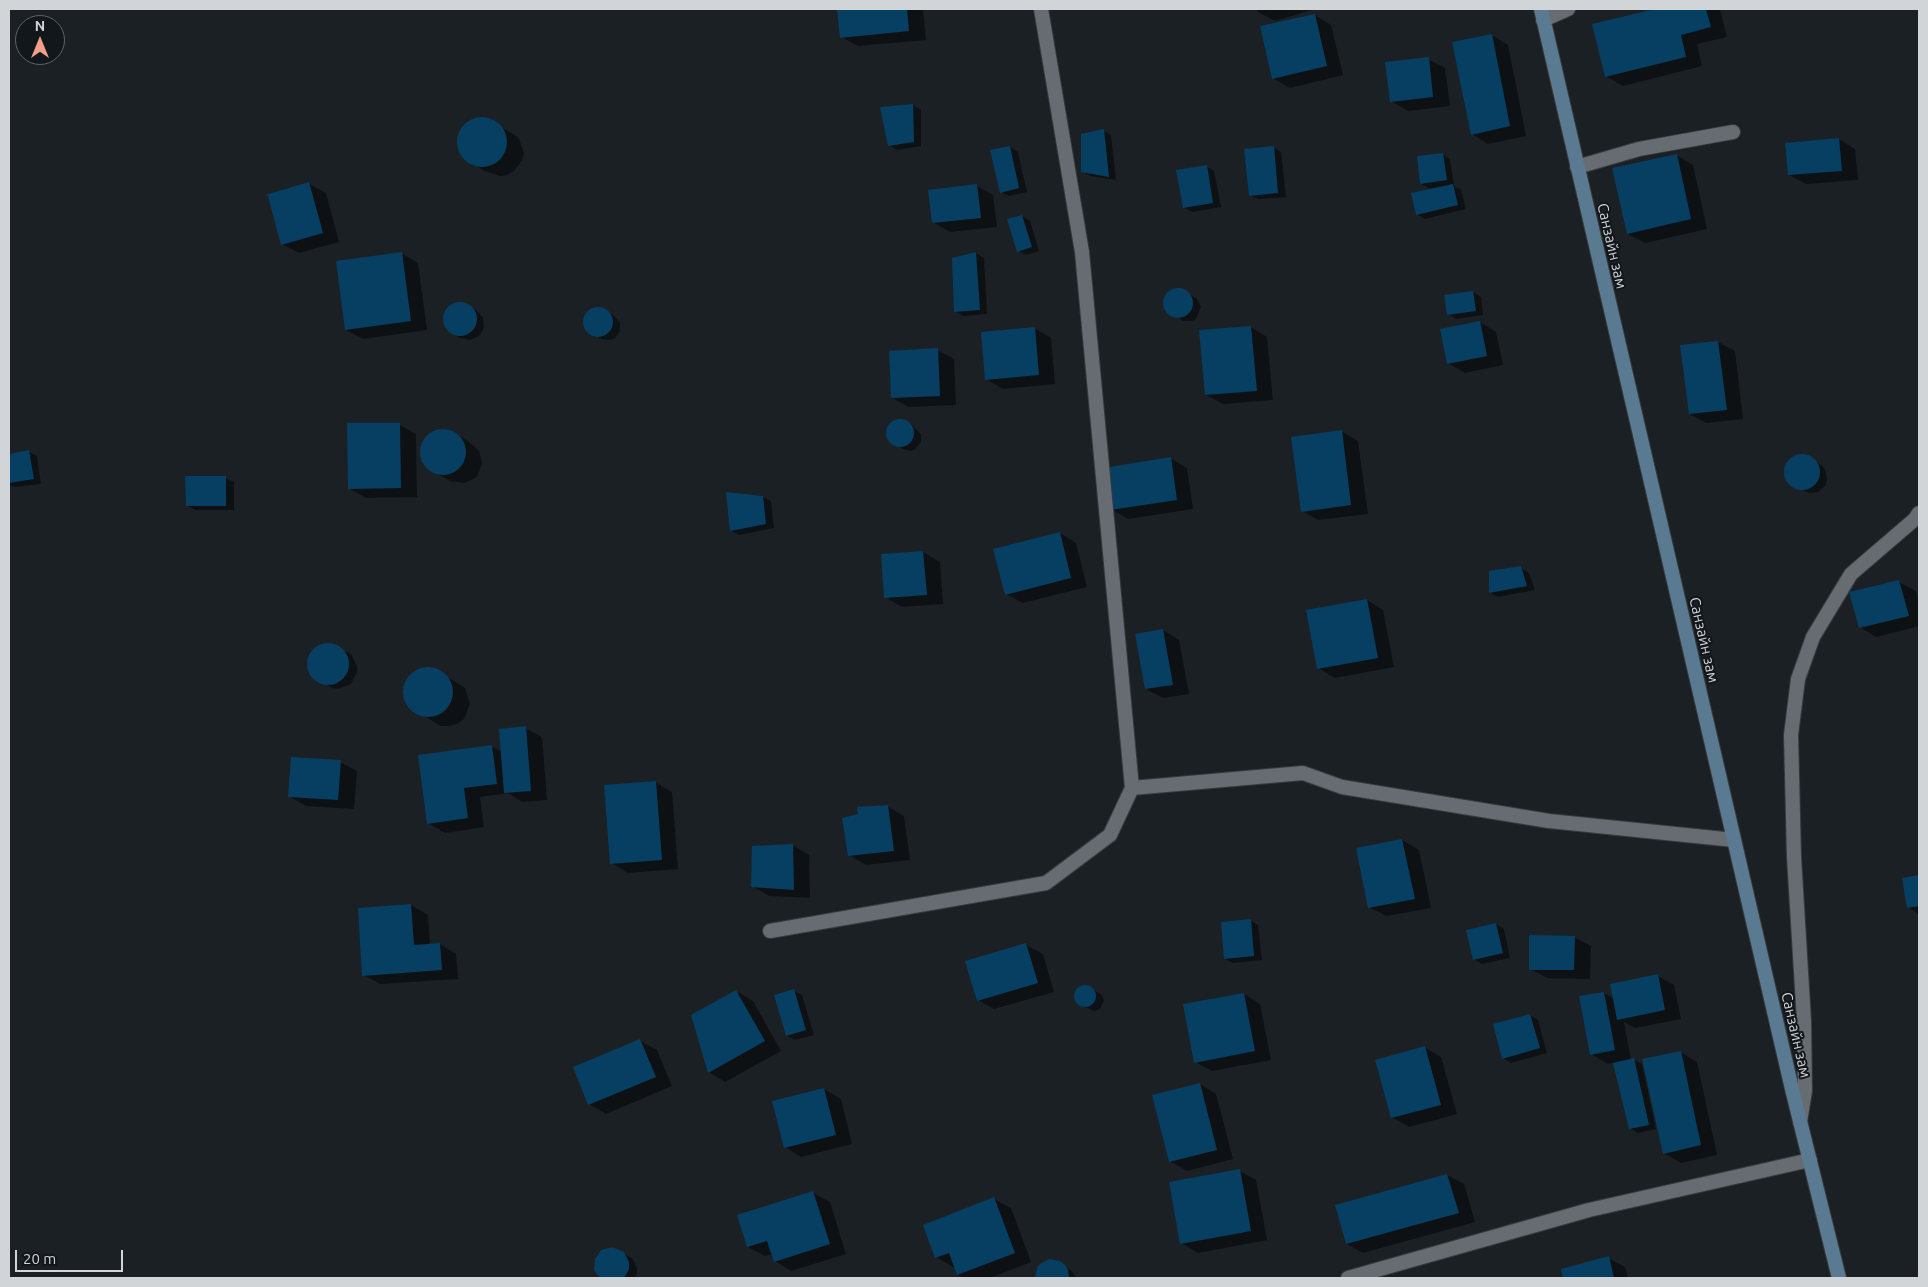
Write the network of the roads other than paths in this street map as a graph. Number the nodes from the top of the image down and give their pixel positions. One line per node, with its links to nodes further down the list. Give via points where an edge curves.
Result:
1 (1042, 9): 7 (street, via 1082,252)
2 (1568, 9): 3 (street)
3 (1542, 14): 5 (main road, Санзайн зам)
4 (1733, 132): 5 (street, via 1639,149)
5 (1577, 167): 8 (main road, Санзайн зам)
6 (1919, 512): 10 (street, via 1915,519 1850,574 1813,638 1798,679 1791,735 1794,858 1804,1021 1805,1091)
7 (1132, 788): 8 (street, via 1303,773 1342,787 1540,819); 9 (street, via 1110,835 1046,882)
8 (1734, 840): 10 (main road, Санзайн зам)
9 (770, 931)
10 (1800, 1122): 11 (main road, Санзайн зам)
11 (1810, 1160): 12 (street, via 1589,1210); 13 (main road, Санзайн зам)
12 (1348, 1278)
13 (1839, 1278)

